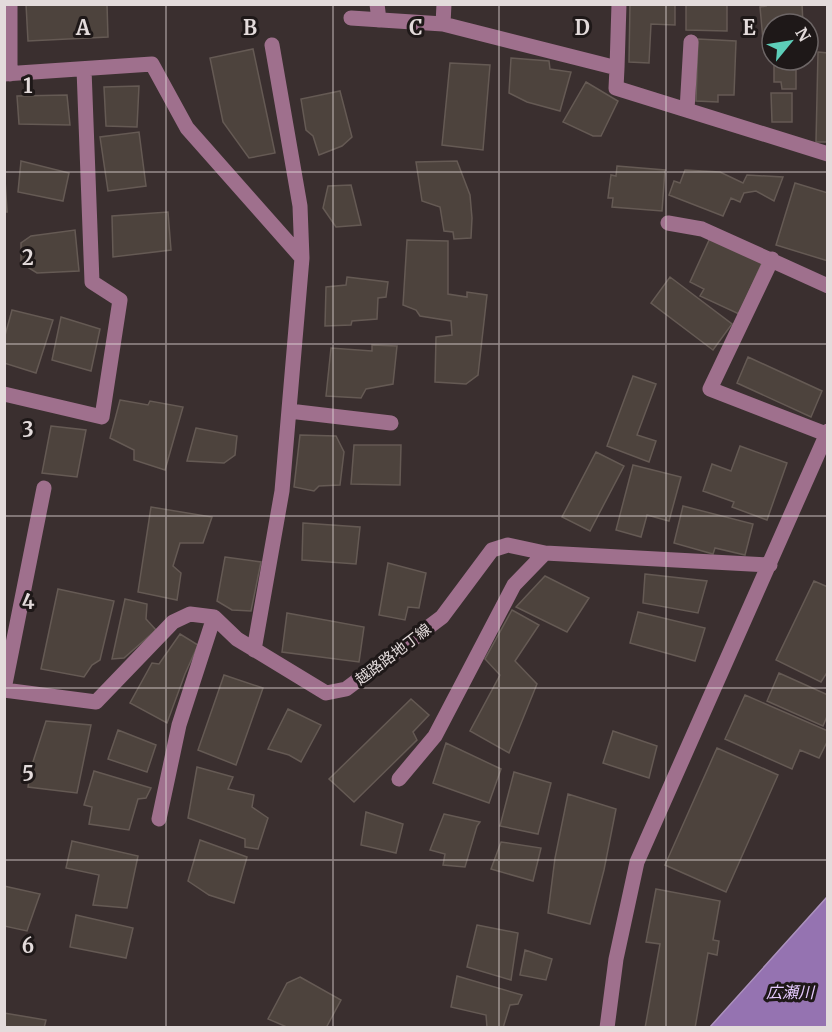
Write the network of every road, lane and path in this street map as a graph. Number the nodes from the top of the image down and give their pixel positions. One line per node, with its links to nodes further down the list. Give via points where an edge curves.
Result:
1 (10, 4): 11 (street)
2 (444, 4): 6 (street)
3 (619, 4): 9 (street)
4 (378, 12): 5 (street); 6 (street)
5 (351, 18)
6 (443, 24): 9 (street)
7 (691, 42): 12 (street)
8 (272, 45): 15 (street, via 300,206)
9 (617, 68): 12 (street, via 616,88)
10 (84, 69): 11 (street); 15 (street, via 152,64 187,128); 18 (street, via 92,282 120,300 102,417)
11 (7, 74)
12 (687, 110): 13 (street)
13 (828, 154)
14 (668, 223): 16 (street, via 702,229)
15 (302, 258): 19 (street)
16 (772, 259): 17 (street); 21 (street, via 710,389)
17 (828, 286)
18 (4, 394)
19 (289, 411): 20 (street); 26 (street, via 282,491)
20 (391, 423)
21 (827, 433): 24 (street)
22 (44, 488): 27 (street)
23 (545, 553): 24 (street, 越路路地丁線); 26 (street, 越路路地丁線, via 508,545 492,550 442,617 346,689 326,693); 28 (street, via 514,585 435,735)
24 (770, 565): 30 (street, via 637,862 616,959)
25 (214, 616): 26 (street, 越路路地丁線); 27 (street, via 190,614 173,622 96,702); 29 (street, via 179,725)
26 (254, 650)
27 (4, 689)
28 (399, 779)
29 (159, 819)
30 (607, 1028)

